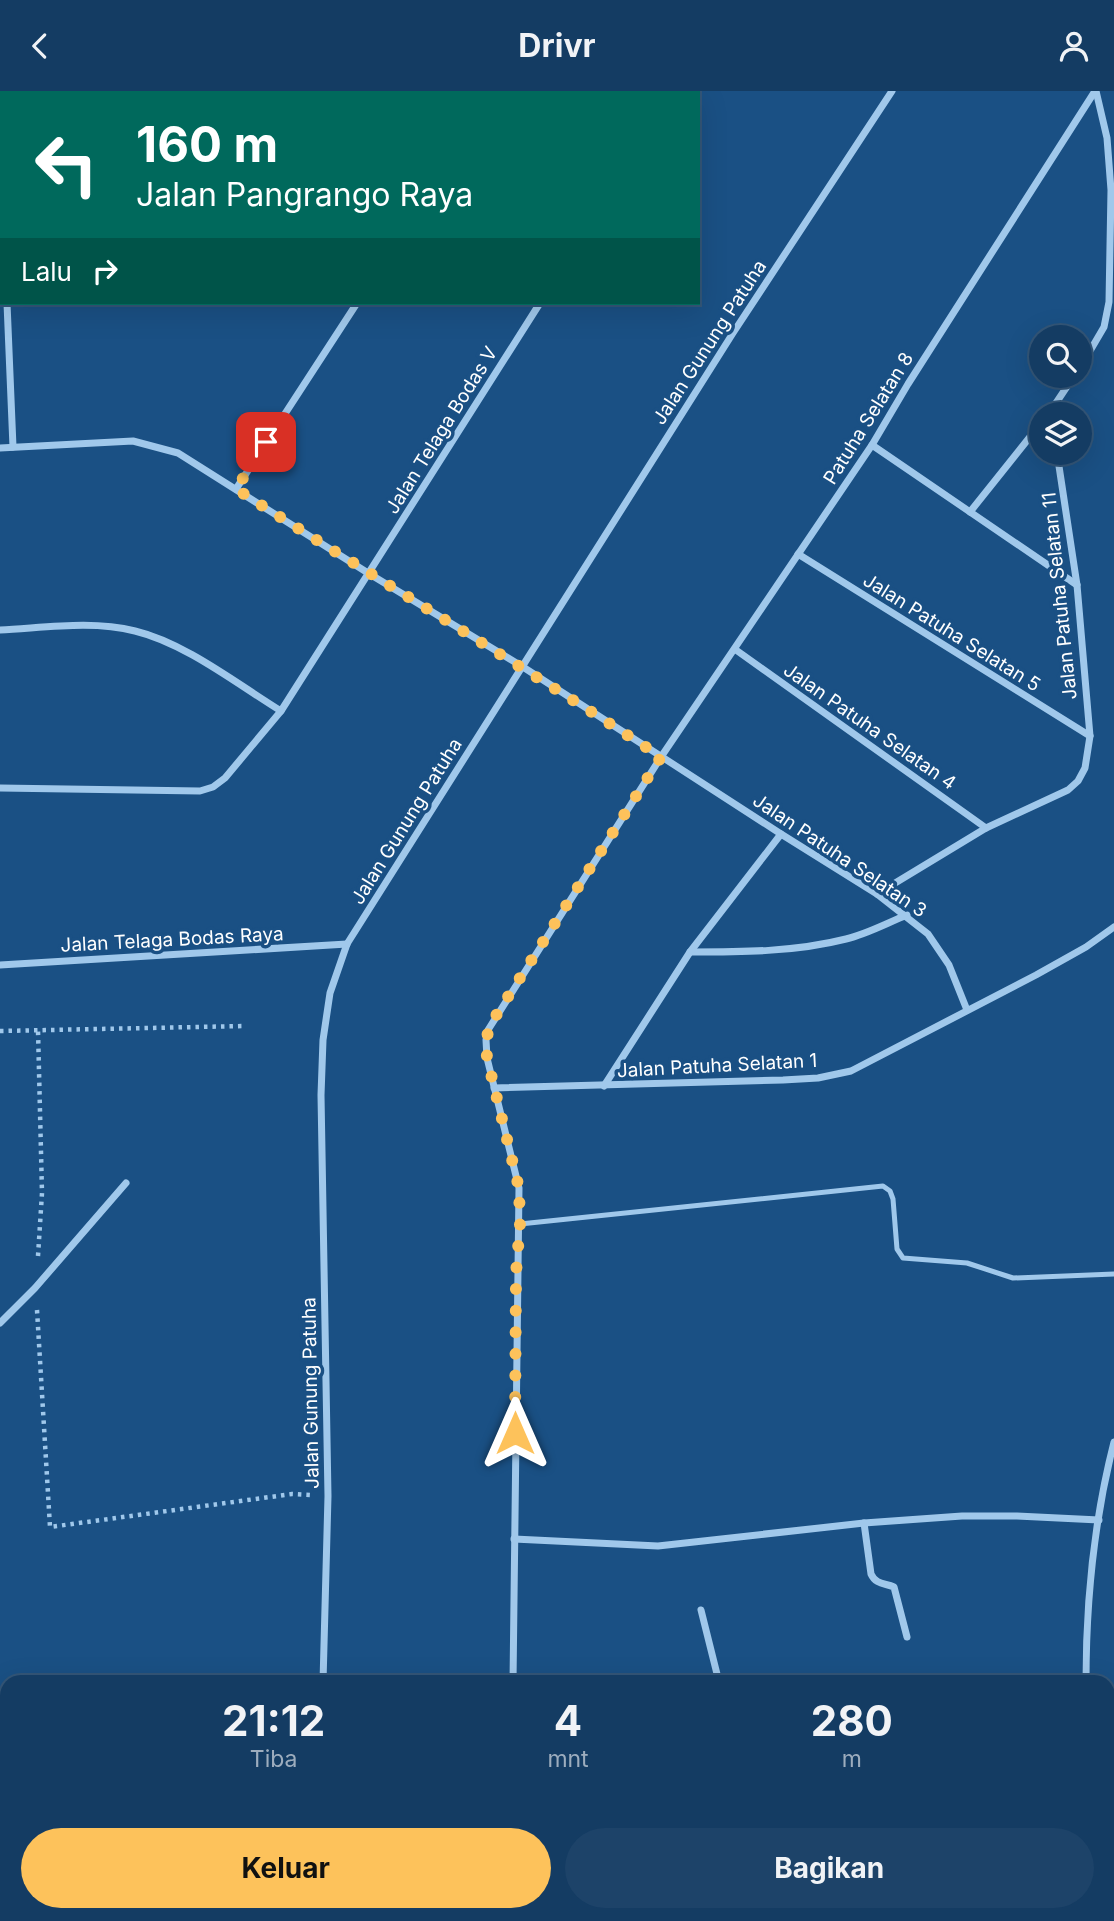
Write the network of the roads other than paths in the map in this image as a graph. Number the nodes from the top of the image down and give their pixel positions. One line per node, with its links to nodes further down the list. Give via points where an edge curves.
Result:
1 (892, 91): 19 (street, Jalan Gunung Patuha)
2 (1095, 91): 6 (street, via 1107,138 1111,190 1109,302 1104,327); 8 (street, Patuha Selatan 8)
3 (8, 305): 9 (street)
4 (356, 305): 12 (street)
5 (539, 305): 15 (street, Jalan Telaga Bodas V)
6 (1092, 348)
7 (1029, 438): 13 (street)
8 (873, 445): 13 (street); 14 (street, Patuha Selatan 8)
9 (13, 447): 10 (street, Jalan Patuha Selatan 3); 12 (street, Jalan Patuha Selatan 3, via 134,441 178,453)
10 (0, 448)
11 (1059, 465): 16 (street, Jalan Patuha Selatan 11)
12 (236, 489): 15 (street, Jalan Patuha Selatan 3)
13 (970, 512): 16 (street)
14 (798, 554): 18 (street, Patuha Selatan 8); 21 (street, Jalan Patuha Selatan 5)
15 (368, 573): 19 (street, Jalan Patuha Selatan 3); 20 (street, Jalan Telaga Bodas V)
16 (1077, 585): 21 (street, Jalan Patuha Selatan 11)
17 (0, 630): 20 (street, via 134,631 171,643)
18 (736, 650): 22 (street, Patuha Selatan 8); 24 (street, Jalan Patuha Selatan 4)
19 (523, 667): 22 (street, Jalan Patuha Selatan 3); 29 (street, Jalan Gunung Patuha)
20 (281, 711): 23 (street, Jalan Telaga Bodas V, via 225,778 207,790)
21 (1090, 736): 24 (street, Jalan Patuha Selatan 11, via 1085,768 1073,786)
22 (661, 757): 25 (street, Jalan Patuha Selatan 3); 34 (street, Patuha Selatan 8, via 490,1025 486,1047)
23 (0, 788)
24 (986, 828): 26 (street, Jalan Patuha Selatan 11)
25 (781, 834): 26 (street, Jalan Patuha Selatan 3); 30 (street)
26 (877, 894): 27 (street, Jalan Patuha Selatan 3)
27 (907, 915): 30 (street, via 848,939 815,945); 32 (street, Jalan Patuha Selatan 3, via 940,949)
28 (1114, 927): 32 (street, Jalan Patuha Selatan 1, via 1046,970)
29 (346, 944): 31 (street, Jalan Telaga Bodas Raya); 45 (street, Jalan Gunung Patuha, via 330,993 322,1054 328,1496)
30 (690, 952): 33 (street)
31 (0, 965)
32 (967, 1010): 33 (street, Jalan Patuha Selatan 1, via 851,1071 818,1078)
33 (604, 1086): 34 (street, Jalan Patuha Selatan 1)
34 (494, 1088): 36 (street, Patuha Selatan 8, via 519,1188)
35 (126, 1184): 38 (street)
36 (520, 1224): 37 (lane, via 883,1186 893,1199 897,1249 903,1258 967,1263 1013,1278); 42 (street, Patuha Selatan 8)
37 (1114, 1274)
38 (0, 1323)
39 (1114, 1442): 40 (street)
40 (1099, 1520): 41 (street, via 962,1516); 48 (street, via 1086,1623)
41 (864, 1523): 42 (street, via 658,1546); 44 (street, via 871,1574 879,1583 894,1587)
42 (514, 1539): 46 (street, Patuha Selatan 8)
43 (701, 1610): 47 (street)
44 (907, 1637)
45 (323, 1675)
46 (513, 1675)
47 (717, 1675)
48 (1086, 1675)

